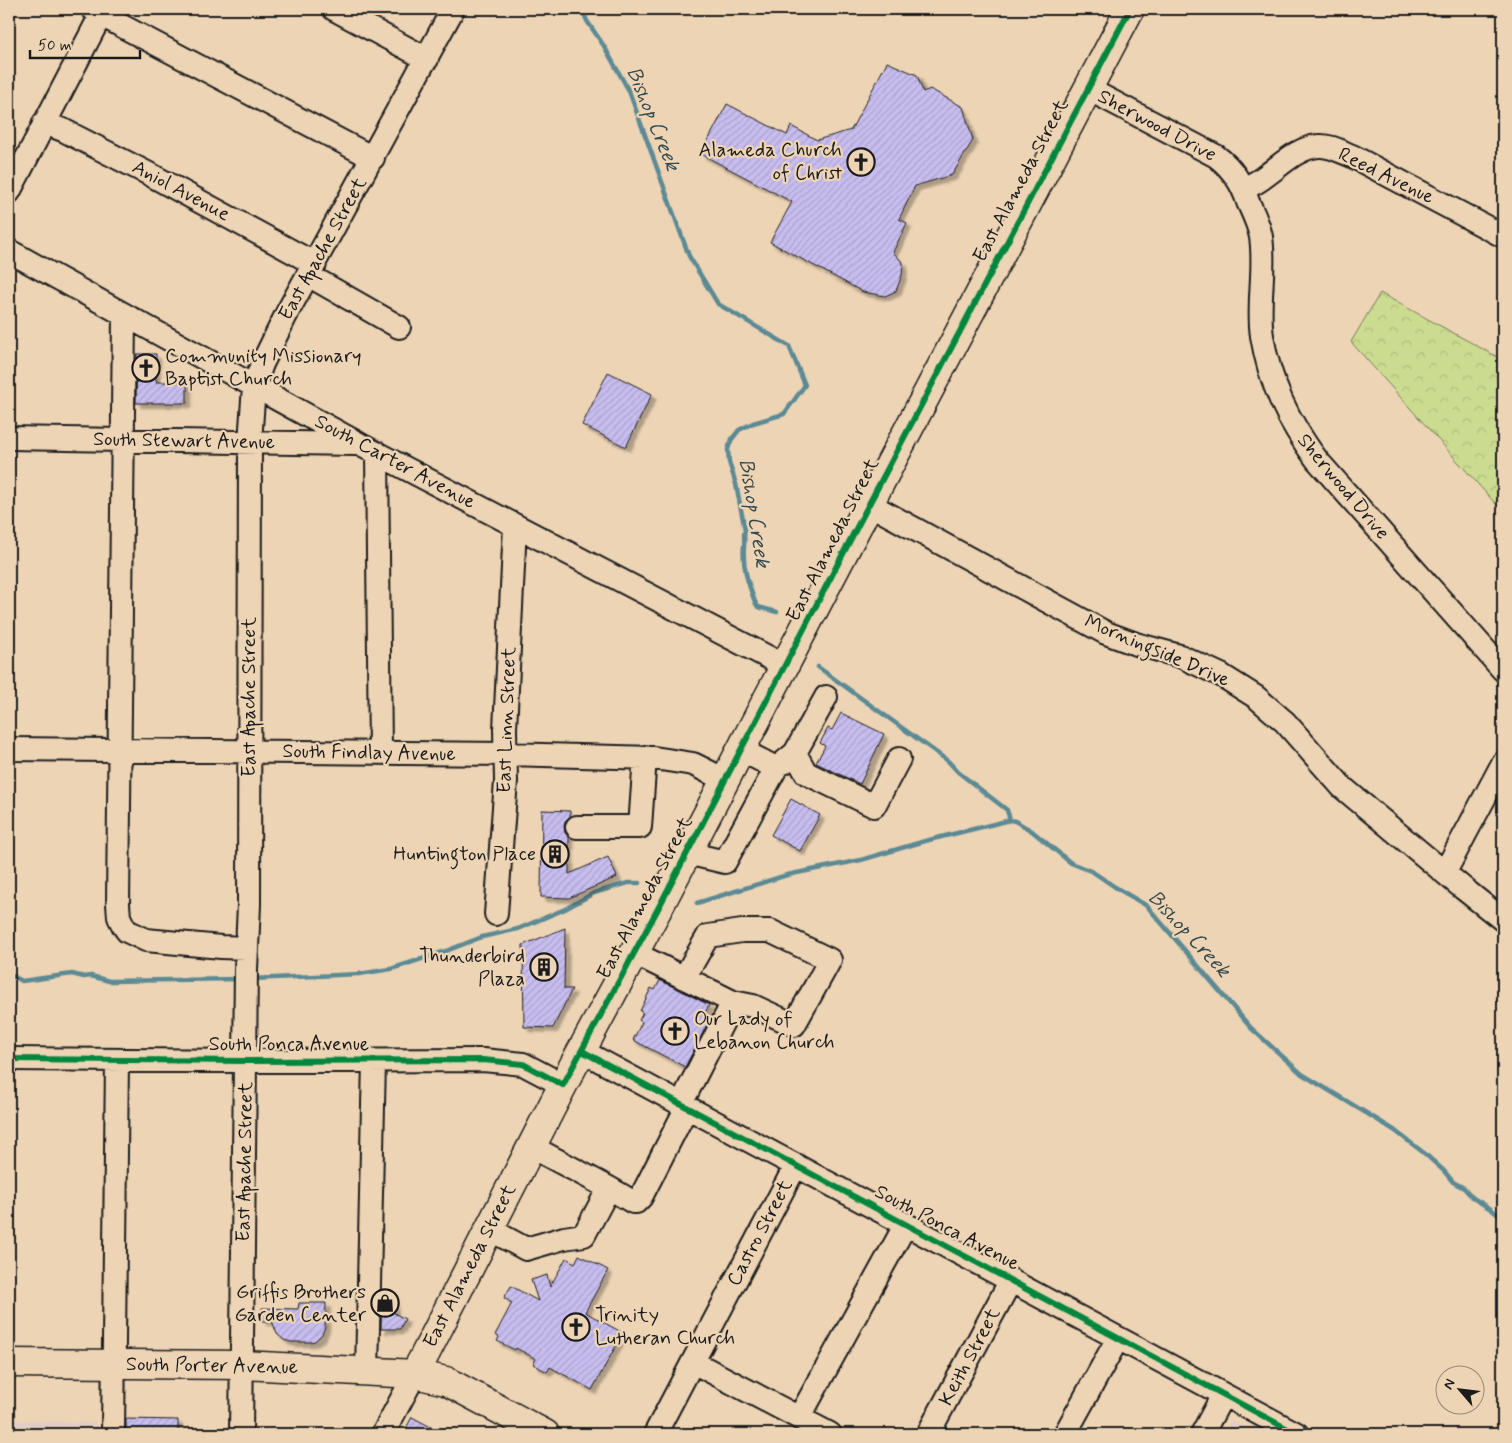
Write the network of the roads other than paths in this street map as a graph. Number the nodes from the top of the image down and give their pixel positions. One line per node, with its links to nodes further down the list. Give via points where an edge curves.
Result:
1 (334, 9): 5 (street)
2 (453, 9): 5 (street, East Apache Street)
3 (1130, 9): 6 (main road, East Alameda Street)
4 (99, 11): 7 (street); 8 (street)
5 (426, 59): 8 (street, East Apache Street)
6 (1088, 89): 9 (street, Sherwood Drive, via 1216,156 1232,171); 21 (main road, East Alameda Street)
7 (44, 123): 10 (street); 13 (street, Aniol Avenue, via 153,176)
8 (372, 158): 13 (street, East Apache Street)
9 (1244, 190): 11 (street, Reed Avenue, via 1310,147 1329,147); 24 (street, Sherwood Drive, via 1262,239 1262,333 1269,369 1292,424 1317,460)
10 (9, 192)
11 (1503, 236)
12 (9, 251): 14 (street, South Carter Avenue)
13 (312, 270): 15 (street, Aniol Avenue); 16 (street, East Apache Street, via 266,356)
14 (124, 314): 16 (street, South Carter Avenue); 18 (street)
15 (399, 327)
16 (254, 386): 19 (street, East Apache Street); 20 (street, South Carter Avenue)
17 (9, 438): 18 (street, South Stewart Avenue)
18 (123, 440): 19 (street, South Stewart Avenue); 27 (street)
19 (250, 442): 20 (street, South Stewart Avenue); 29 (street, East Apache Street)
20 (368, 448): 22 (street, South Carter Avenue); 30 (street)
21 (869, 504): 23 (main road, East Alameda Street); 40 (street, Morningside Drive, via 1106,632 1180,656 1241,687 1286,722 1342,787)
22 (515, 526): 23 (street, South Carter Avenue); 32 (street, East Linn Street)
23 (785, 666): 28 (main road, East Alameda Street)
24 (1503, 670)
25 (826, 697): 31 (street)
26 (9, 749): 27 (street, South Findlay Avenue)
27 (120, 750): 29 (street, South Findlay Avenue); 44 (street, via 118,904 122,925 146,940 221,947)
28 (741, 750): 36 (street); 37 (main road, East Alameda Street)
29 (249, 751): 30 (street, South Findlay Avenue); 44 (street, East Apache Street)
30 (380, 753): 32 (street, South Findlay Avenue)
31 (795, 753): 34 (street, via 806,773 874,806); 36 (street)
32 (506, 754): 33 (street, South Findlay Avenue); 41 (street, East Linn Street)
33 (645, 757): 37 (street, South Findlay Avenue, via 692,764); 38 (street, via 640,827)
34 (899, 759)
35 (1503, 763): 40 (street)
36 (776, 768): 39 (street, via 726,862)
37 (725, 780): 39 (main road, East Alameda Street)
38 (577, 827)
39 (687, 854): 43 (main road, East Alameda Street)
40 (1445, 872): 42 (street, Morningside Drive)
41 (496, 914)
42 (1503, 920)
43 (634, 953): 45 (street); 47 (main road, East Alameda Street)
44 (247, 958): 50 (street, East Apache Street)
45 (684, 978): 46 (street); 46 (street, via 708,936 742,931 770,931 830,960 794,1026 753,1006)
46 (733, 1002): 53 (street)
47 (582, 1051): 52 (main road, East Alameda Street); 53 (street, South Ponca Avenue)
48 (9, 1059): 49 (street, South Ponca Avenue)
49 (117, 1060): 50 (street, South Ponca Avenue); 63 (street)
50 (246, 1061): 51 (street, South Ponca Avenue); 64 (street, East Apache Street)
51 (374, 1061): 52 (street, South Ponca Avenue, via 499,1053); 65 (street)
52 (563, 1085): 54 (main road, East Alameda Street)
53 (684, 1105): 55 (street, South Ponca Avenue); 56 (street, via 641,1197 633,1202)
54 (532, 1147): 56 (street); 58 (main road, East Alameda Street)
55 (796, 1165): 57 (street, South Ponca Avenue); 61 (street, Castro Street)
56 (609, 1188): 58 (street, via 584,1236 526,1249)
57 (906, 1224): 59 (street, South Ponca Avenue); 68 (street)
58 (489, 1229): 66 (main road, East Alameda Street)
59 (1011, 1280): 60 (street, South Ponca Avenue); 75 (street, Keith Street)
60 (1118, 1338): 67 (street, South Ponca Avenue); 76 (street)
61 (693, 1362): 68 (street); 73 (street, Castro Street)
62 (9, 1363): 63 (main road, South Porter Avenue)
63 (114, 1364): 64 (main road, South Porter Avenue); 69 (street)
64 (242, 1365): 65 (main road, South Porter Avenue); 70 (street, East Apache Street)
65 (367, 1372): 66 (main road, South Porter Avenue)
66 (415, 1374): 71 (street, East Alameda Street); 72 (main road, South Porter Avenue, via 446,1381)
67 (1223, 1395): 77 (street); 78 (street, South Ponca Avenue)
68 (799, 1418): 74 (street)
69 (113, 1434)
70 (242, 1434)
71 (383, 1434)
72 (545, 1434)
73 (655, 1434)
74 (830, 1434)
75 (928, 1434)
76 (1065, 1434)
77 (1202, 1434)
78 (1297, 1434)

